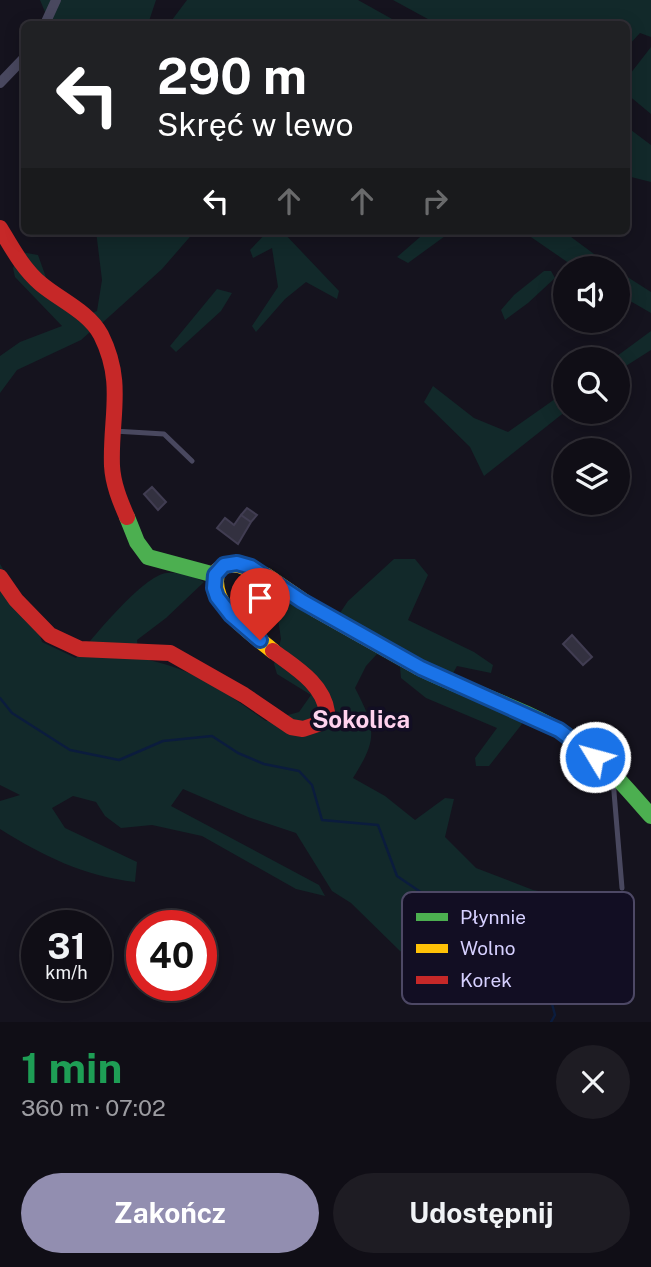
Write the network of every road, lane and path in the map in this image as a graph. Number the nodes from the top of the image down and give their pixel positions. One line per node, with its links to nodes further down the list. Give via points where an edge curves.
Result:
1 (56, 0): 2 (street)
2 (46, 21)
3 (21, 61): 4 (street)
4 (0, 83)
5 (0, 229): 6 (street, via 23,266 100,333 115,372)
6 (113, 431): 7 (lane, via 164,434); 8 (street, via 112,468 137,542 160,562)
7 (192, 461)
8 (215, 575): 9 (street, via 214,588 223,607 316,686 327,712 318,724 291,727 170,653 80,649 50,635); 10 (street, via 230,563 251,567 421,668 559,730)
9 (0, 577)
10 (612, 770): 11 (street); 12 (lane)
11 (651, 816)
12 (622, 888)

